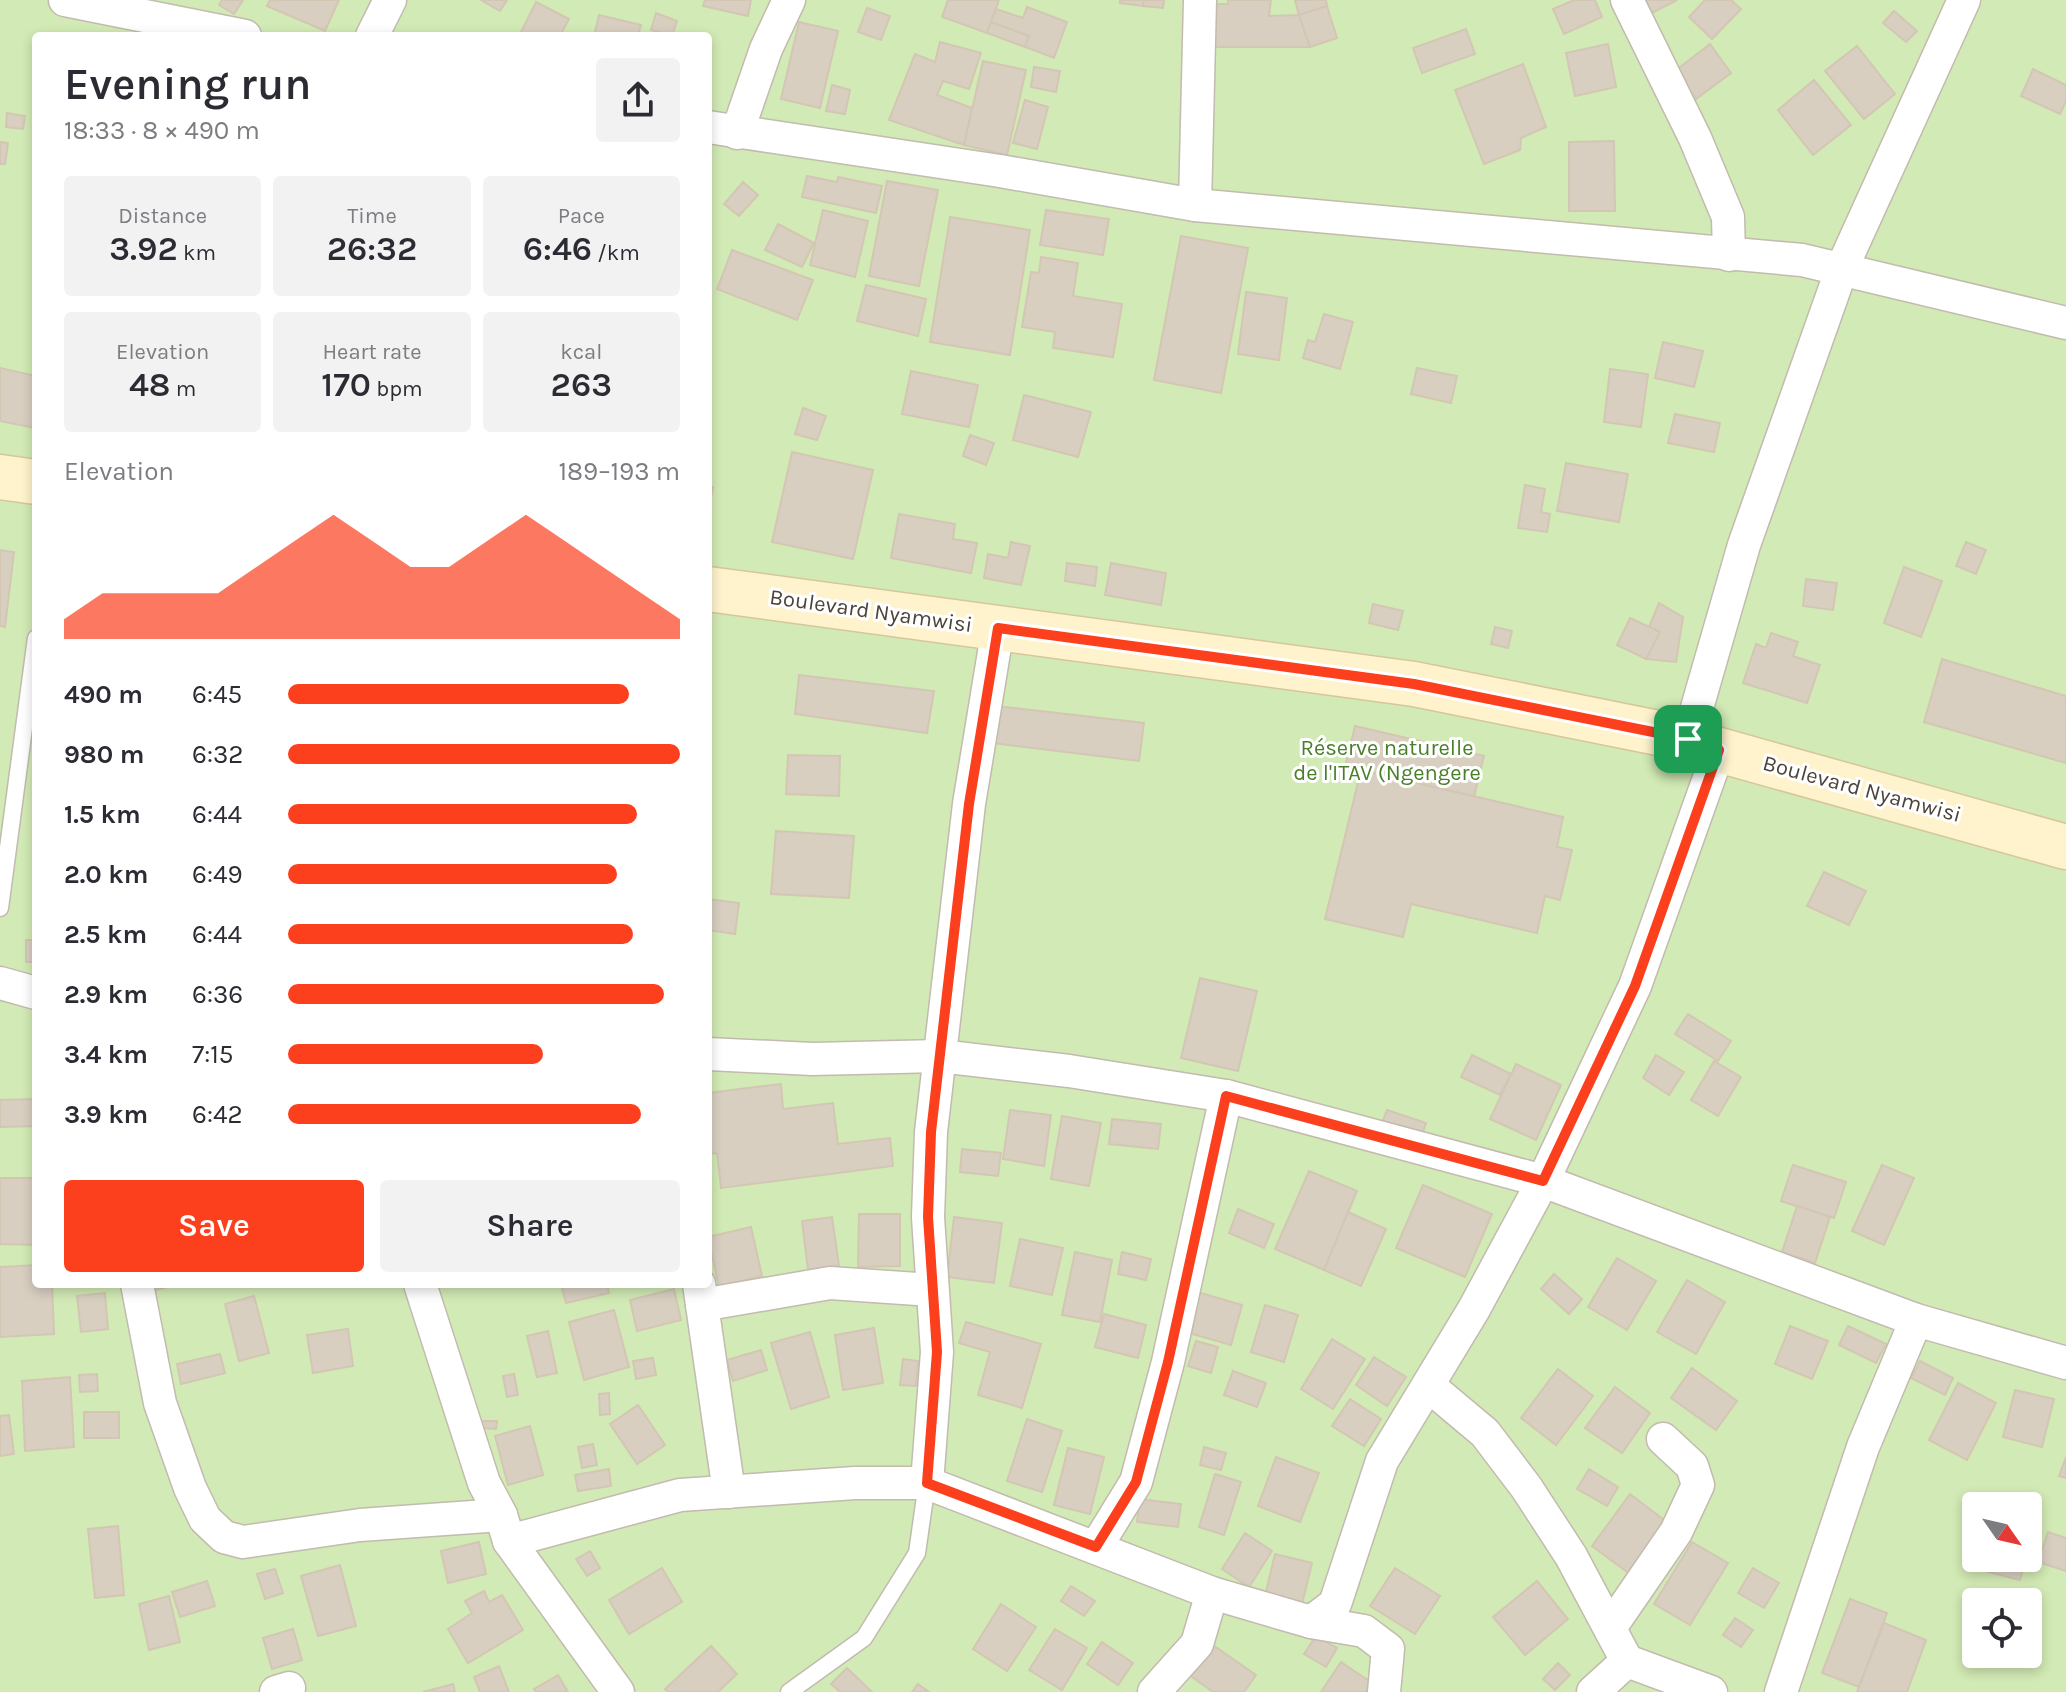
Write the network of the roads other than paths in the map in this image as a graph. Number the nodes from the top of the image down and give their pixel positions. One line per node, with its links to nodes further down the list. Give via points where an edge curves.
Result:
1 (65, 0): 7 (street)
2 (390, 0): 8 (street)
3 (789, 0): 9 (street)
4 (1200, 0): 10 (street)
5 (1627, 0): 11 (street, via 1728,217)
6 (1964, 0): 12 (street)
7 (225, 32)
8 (374, 32)
9 (723, 130): 10 (street)
10 (1195, 205): 11 (street)
11 (1729, 255): 12 (street)
12 (1842, 268): 13 (street); 19 (street, via 1744,545)
13 (2066, 323)
14 (0, 477): 15 (main road)
15 (32, 481)
16 (712, 590): 17 (main road, Boulevard Nyamwisi)
17 (998, 628): 19 (main road, Boulevard Nyamwisi, via 1414,684); 25 (street, via 969,804)
18 (32, 668): 21 (lane)
19 (1704, 745): 20 (main road, Boulevard Nyamwisi); 27 (street, via 1635,986)
20 (2066, 847)
21 (0, 908)
22 (0, 983): 23 (street)
23 (32, 992)
24 (712, 1054): 25 (street, via 812,1059)
25 (940, 1056): 26 (street); 30 (street, via 928,1217)
26 (1226, 1096): 27 (street); 39 (street, via 1136,1482)
27 (1543, 1181): 32 (street); 34 (street)
28 (138, 1288): 38 (street, via 160,1403 205,1519 224,1537 243,1542 360,1525)
29 (421, 1288): 38 (street, via 484,1483)
30 (932, 1290): 31 (street, via 830,1283); 36 (street, via 937,1352)
31 (700, 1294): 37 (street)
32 (1916, 1320): 33 (street); 50 (street, via 1863,1447)
33 (2066, 1363)
34 (1429, 1386): 41 (street, via 1382,1461 1335,1604); 42 (street, via 1485,1433 1526,1487)
35 (1663, 1439): 42 (street, via 1692,1466 1698,1485 1676,1532)
36 (927, 1483): 37 (street); 39 (street); 45 (lane, via 917,1553 864,1638)
37 (729, 1492): 38 (street, via 680,1495)
38 (505, 1528): 44 (street)
39 (1096, 1547): 40 (street)
40 (1212, 1593): 41 (street); 46 (street, via 1197,1644)
41 (1311, 1622): 47 (street, via 1364,1631 1388,1649)
42 (1610, 1628): 43 (street)
43 (1627, 1661): 48 (street); 49 (street)
44 (618, 1692)
45 (789, 1692)
46 (1154, 1692)
47 (1384, 1692)
48 (1593, 1692)
49 (1711, 1692)
50 (1781, 1692)

